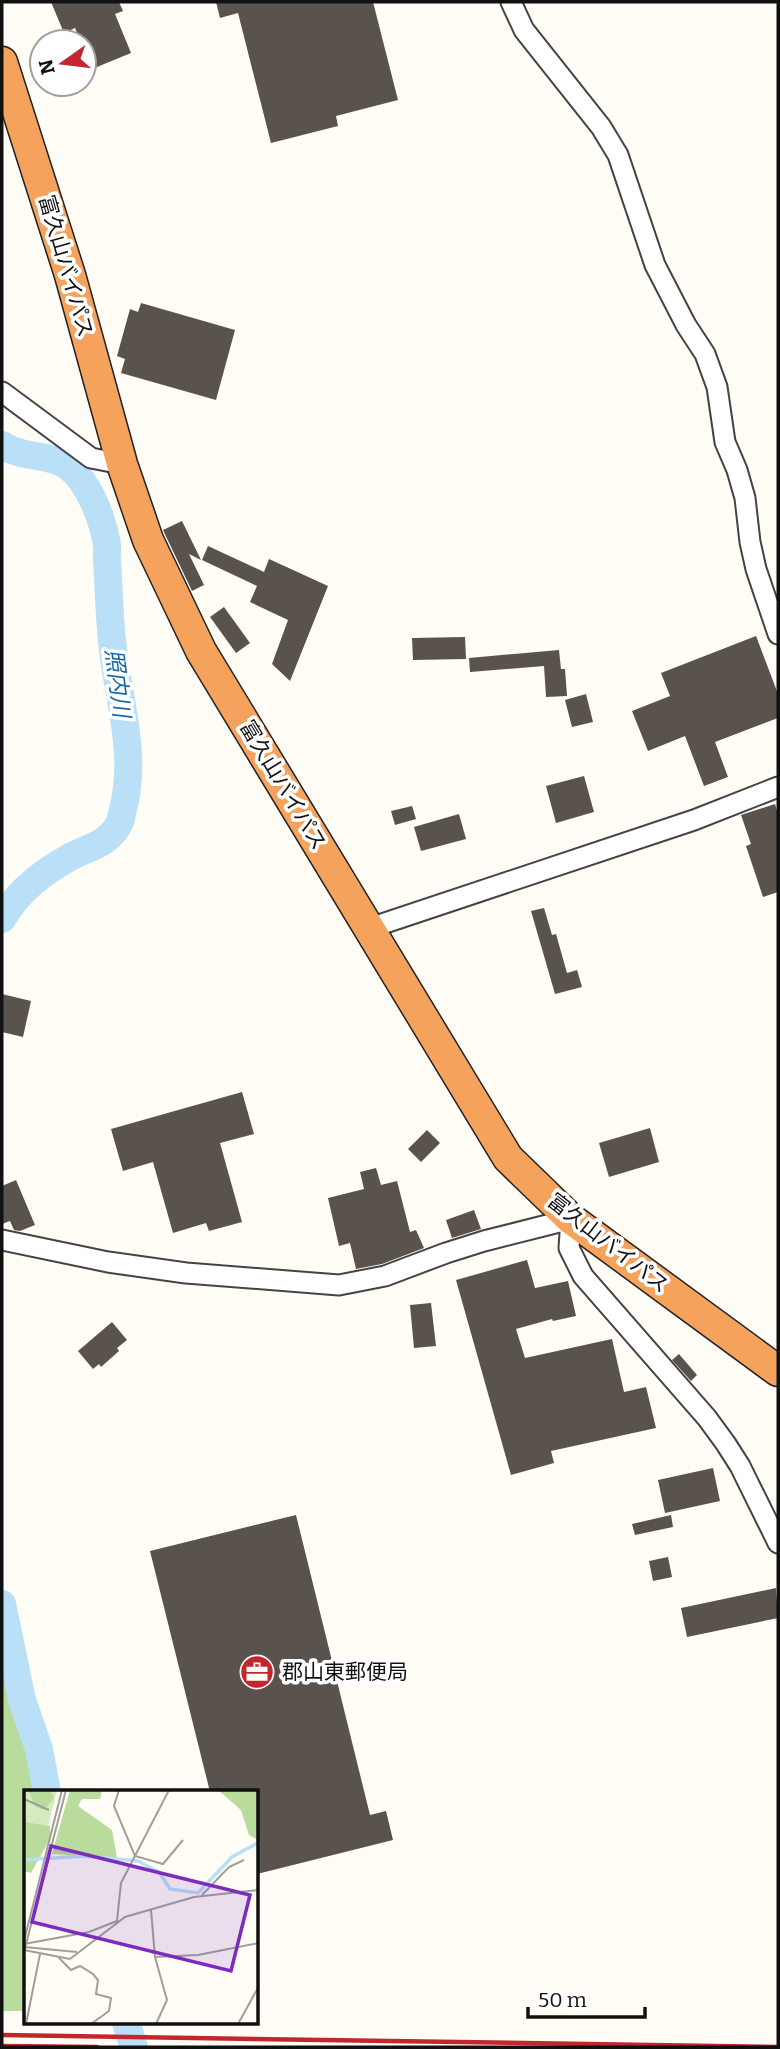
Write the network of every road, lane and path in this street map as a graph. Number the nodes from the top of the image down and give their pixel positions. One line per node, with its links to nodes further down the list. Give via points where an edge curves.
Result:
1 (511, 2): 5 (street, via 524,30 618,155 655,265 705,354 717,387 725,442 745,498 756,569)
2 (2, 62): 4 (highway, 富久山バイパス, via 70,275)
3 (2, 392): 4 (street, via 91,458)
4 (121, 464): 7 (highway, 富久山バイパス, via 148,540 201,652)
5 (778, 634)
6 (778, 787): 7 (street, via 694,820)
7 (370, 928): 8 (highway, 富久山バイパス, via 509,1158)
8 (571, 1219): 9 (street, via 484,1241 385,1276 339,1285 186,1273); 10 (highway, 富久山バイパス); 11 (street, via 569,1248 583,1276 726,1444)
9 (2, 1240)
10 (778, 1371)
11 (778, 1543)

